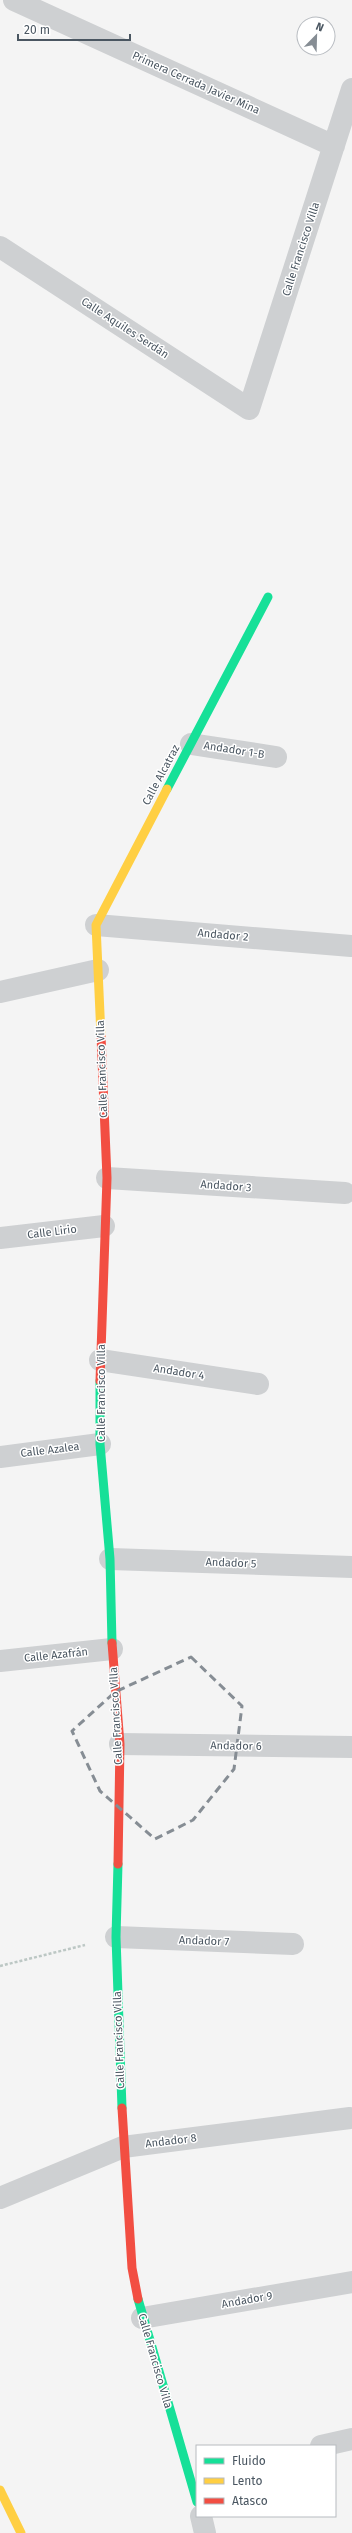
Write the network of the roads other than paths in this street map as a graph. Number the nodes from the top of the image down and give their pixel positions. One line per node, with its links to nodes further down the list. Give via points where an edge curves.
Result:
1 (14, 0): 3 (street, Primera Cerrada Javier Mina)
2 (352, 89): 3 (street, Calle Francisco Villa)
3 (334, 146): 5 (street, Calle Francisco Villa)
4 (0, 247): 5 (street, Calle Aquiles Serdán)
5 (249, 409)
6 (268, 597): 7 (main road, Calle Alcatraz)
7 (191, 744): 8 (street, Andador 1-B); 9 (main road, Calle Alcatraz)
8 (276, 757)
9 (96, 925): 10 (street, Andador 2); 11 (main road)
10 (351, 946)
11 (98, 970): 12 (street); 13 (main road, Calle Francisco Villa)
12 (0, 992)
13 (107, 1178): 14 (street, Andador 3); 15 (main road, Calle Francisco Villa)
14 (345, 1193)
15 (104, 1226): 16 (street, Calle Lirio); 17 (main road, Calle Francisco Villa)
16 (0, 1238)
17 (100, 1360): 18 (street, Andador 4); 19 (main road, Calle Francisco Villa)
18 (258, 1384)
19 (100, 1444): 20 (street, Calle Azalea); 21 (main road, Calle Francisco Villa)
20 (0, 1457)
21 (110, 1559): 22 (street, Andador 5); 23 (main road, Calle Francisco Villa)
22 (352, 1567)
23 (112, 1650): 24 (street, Calle Azafrán); 25 (main road, Calle Francisco Villa)
24 (0, 1661)
25 (120, 1744): 26 (street, Andador 6); 27 (main road, Calle Francisco Villa)
26 (352, 1747)
27 (116, 1937): 28 (street, Andador 7); 30 (main road, Calle Francisco Villa)
28 (293, 1944)
29 (350, 2118): 30 (street, Andador 8)
30 (123, 2147): 31 (street, Andador 8); 33 (main road, Calle Francisco Villa, via 132,2268)
31 (0, 2198)
32 (352, 2282): 33 (street, Andador 9)
33 (142, 2318): 36 (main road, Calle Francisco Villa)
34 (352, 2439): 35 (street)
35 (325, 2445)
36 (193, 2475): 38 (main road, Calle Francisco Villa)
37 (0, 2490): 40 (main road)
38 (196, 2495)
39 (201, 2517): 41 (street)
40 (21, 2533)
41 (205, 2533)

